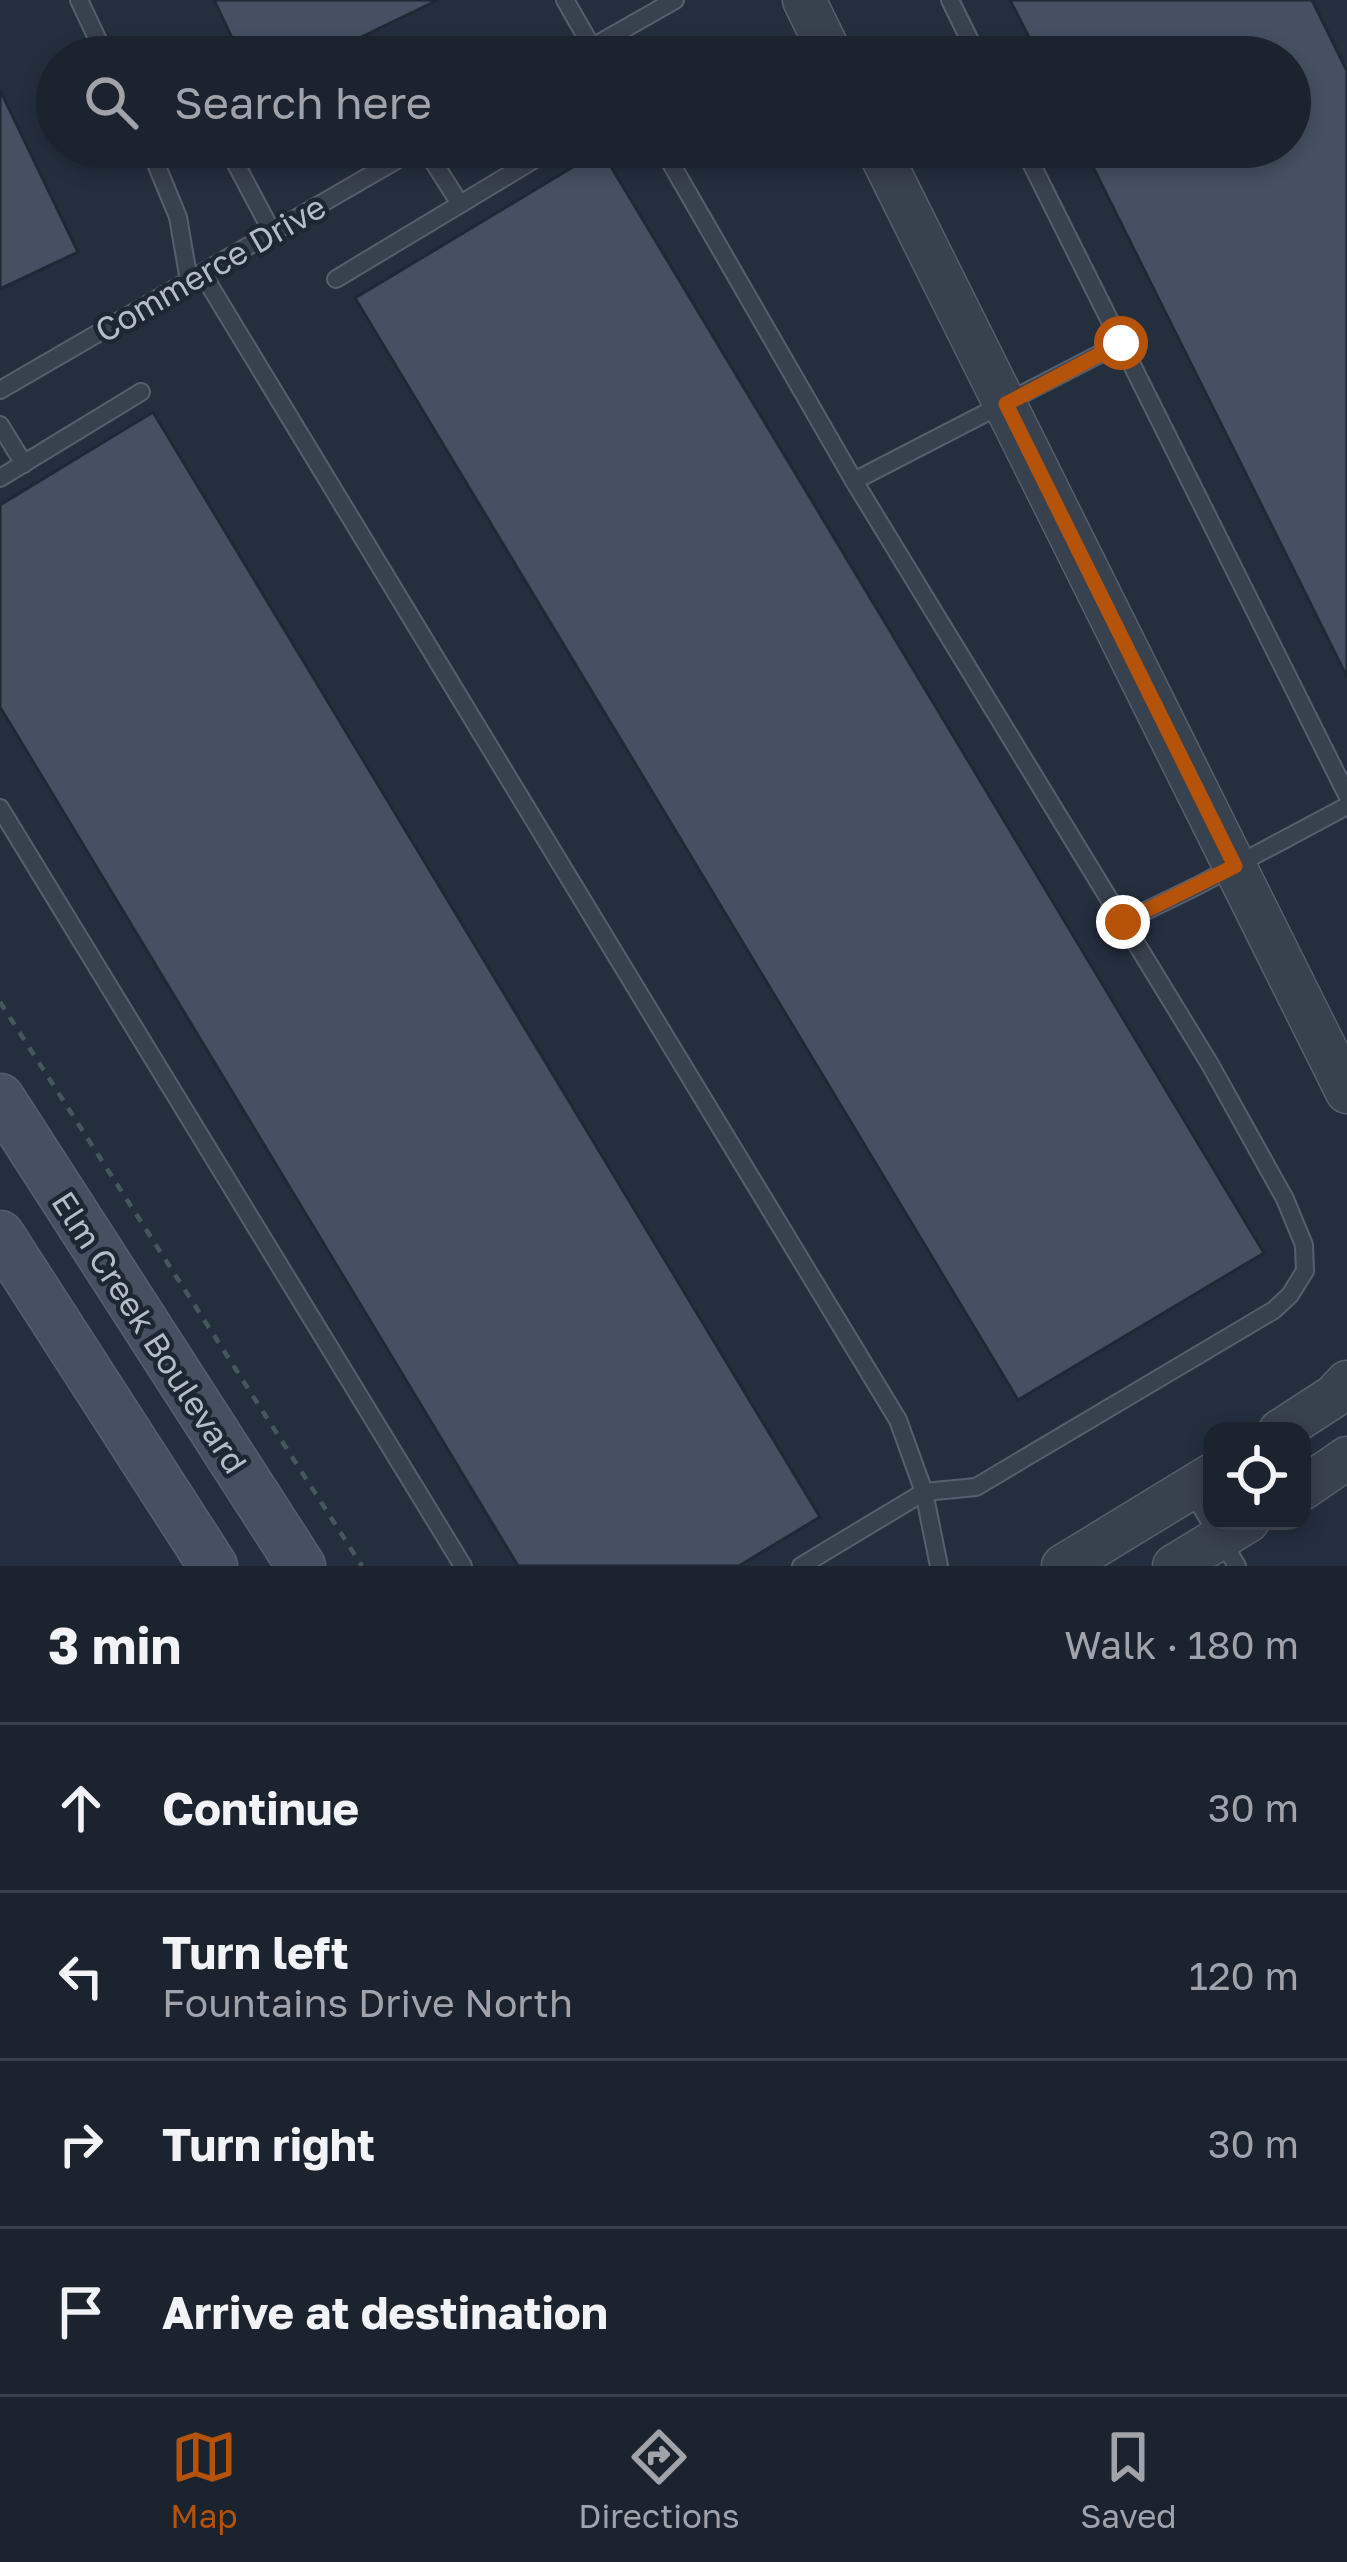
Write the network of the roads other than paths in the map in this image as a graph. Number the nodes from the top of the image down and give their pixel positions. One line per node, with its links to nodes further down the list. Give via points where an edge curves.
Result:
1 (79, 0): 6 (lane)
2 (565, 0): 7 (lane)
3 (675, 0): 8 (lane)
4 (804, 0): 9 (street)
5 (950, 0): 10 (lane)
6 (96, 36)
7 (577, 36)
8 (611, 36)
9 (822, 36)
10 (968, 36)
11 (158, 168): 21 (lane)
12 (238, 168): 20 (lane)
13 (385, 168): 20 (lane, Commerce Drive)
14 (436, 168): 19 (lane)
15 (520, 168): 19 (lane)
16 (674, 168): 30 (lane)
17 (888, 168): 26 (street)
18 (1034, 168): 23 (lane)
19 (460, 204): 22 (lane)
20 (272, 232): 21 (lane, Commerce Drive)
21 (196, 277): 24 (lane, Commerce Drive); 44 (lane, via 898,1420)
22 (336, 279)
23 (1121, 343): 26 (lane); 31 (lane)
24 (0, 389)
25 (141, 392): 28 (lane)
26 (1006, 404): 30 (lane); 34 (street)
27 (0, 425): 28 (lane)
28 (24, 464): 29 (lane)
29 (0, 478)
30 (854, 481): 35 (lane)
31 (1347, 795)
32 (1347, 806): 34 (lane)
33 (0, 808): 48 (lane)
34 (1235, 866): 35 (lane); 36 (street)
35 (1123, 922): 44 (lane, via 1285,1199 1305,1271 1274,1310 976,1487)
36 (1347, 1092)
37 (0, 1098): 47 (main road, Elm Creek Boulevard)
38 (0, 1235): 46 (main road)
39 (1347, 1382): 40 (street)
40 (1294, 1422)
41 (1347, 1458): 43 (street)
42 (1201, 1482): 45 (lane); 51 (street)
43 (1311, 1483)
44 (924, 1492): 49 (lane); 50 (lane)
45 (1235, 1542): 52 (street)
46 (213, 1566)
47 (301, 1566)
48 (463, 1566)
49 (801, 1566)
50 (939, 1566)
51 (1063, 1566)
52 (1174, 1566)

